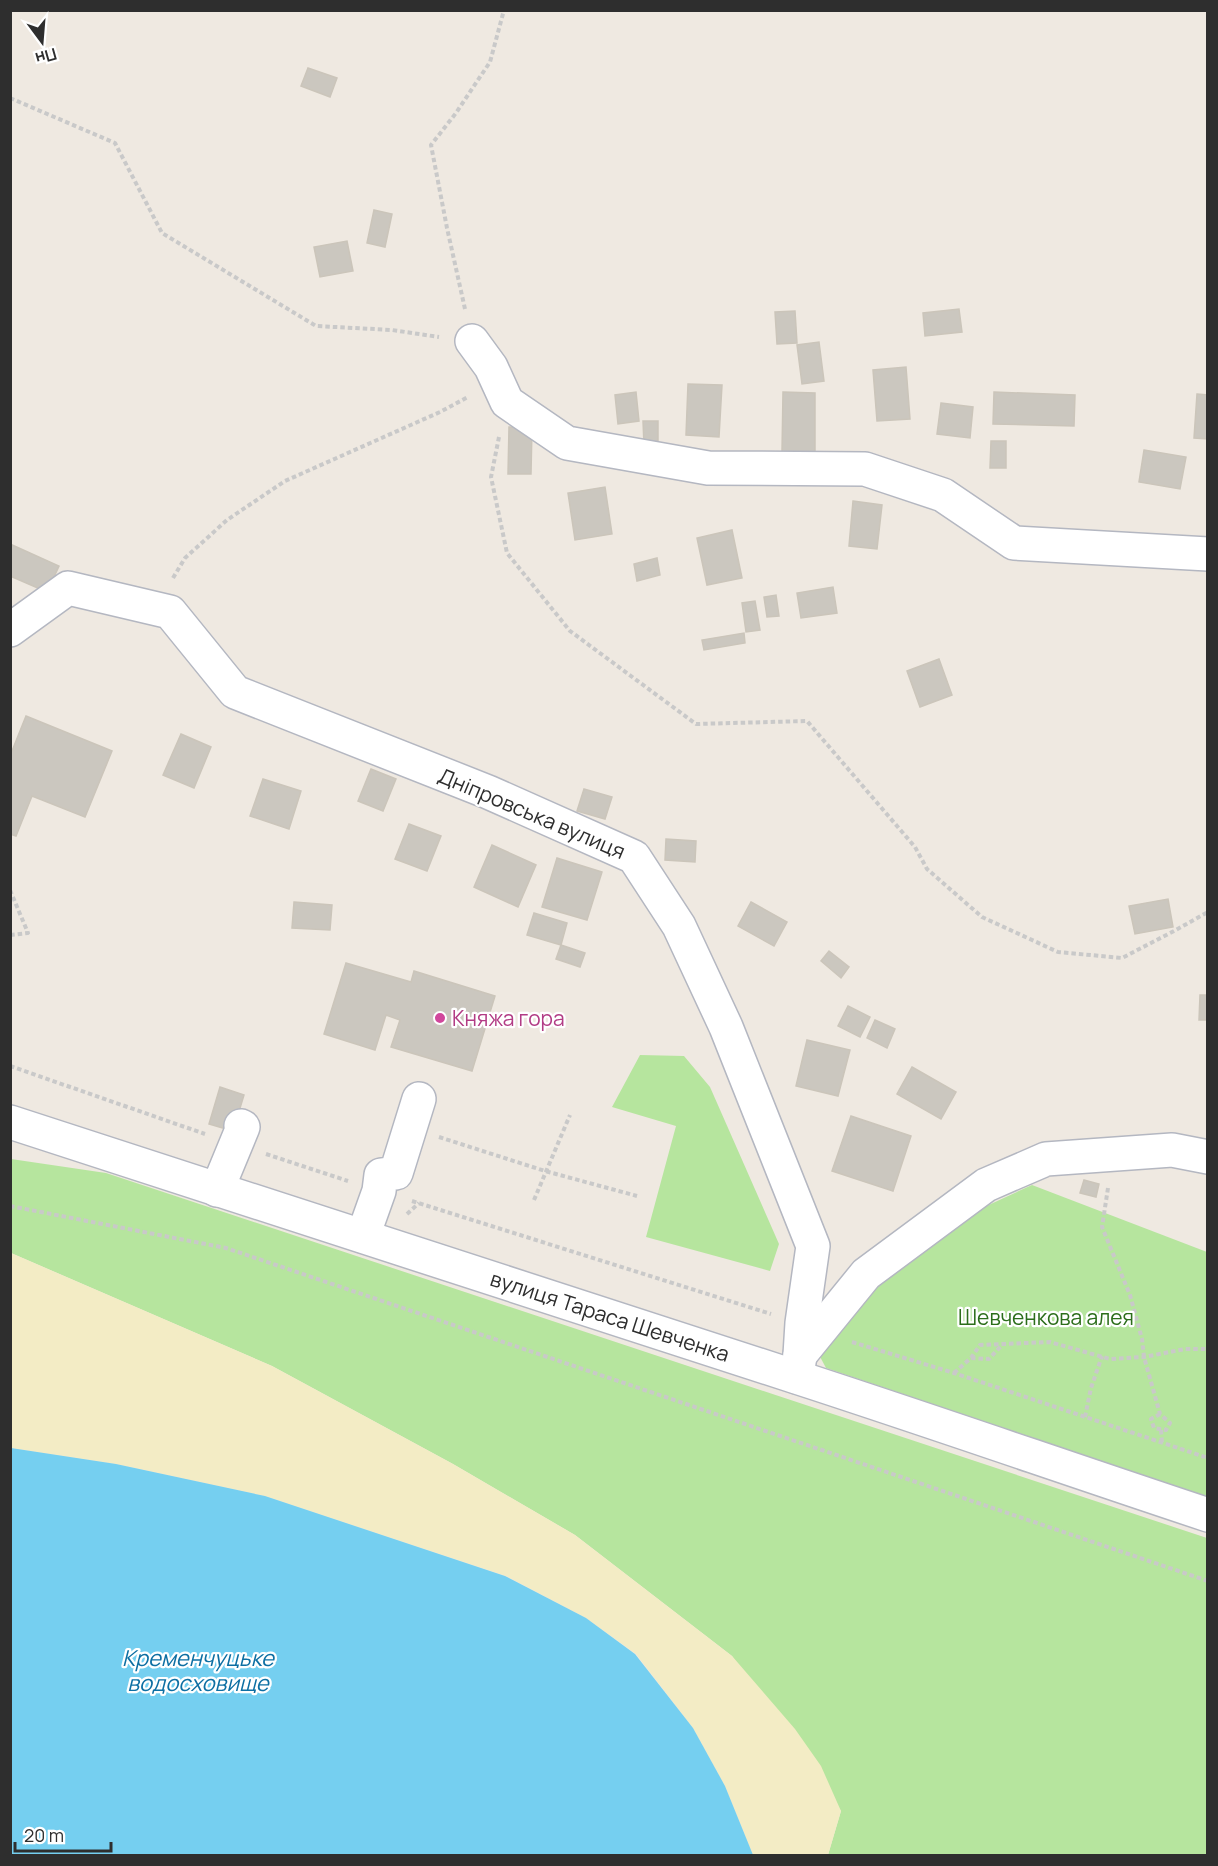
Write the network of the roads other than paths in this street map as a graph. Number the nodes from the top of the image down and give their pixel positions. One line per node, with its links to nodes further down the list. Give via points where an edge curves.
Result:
1 (472, 341): 2 (street, via 507,402 567,443 708,468 865,470 943,495 1014,543)
2 (1208, 554)
3 (10, 630): 10 (street, Дніпровська вулиця, via 69,588 170,612 235,692 488,792 634,857 679,926 712,997 813,1246)
4 (415, 1113): 9 (street, via 396,1173 381,1174)
5 (10, 1122): 8 (street, вулиця Тараса Шевченка)
6 (238, 1135): 8 (street)
7 (1208, 1157): 10 (street, via 1172,1150 1047,1159 986,1185 866,1274)
8 (217, 1190): 9 (street, вулиця Тараса Шевченка)
9 (363, 1236): 10 (street, вулиця Тараса Шевченка)
10 (805, 1347): 11 (street, вулиця Тараса Шевченка)
11 (1208, 1515)

